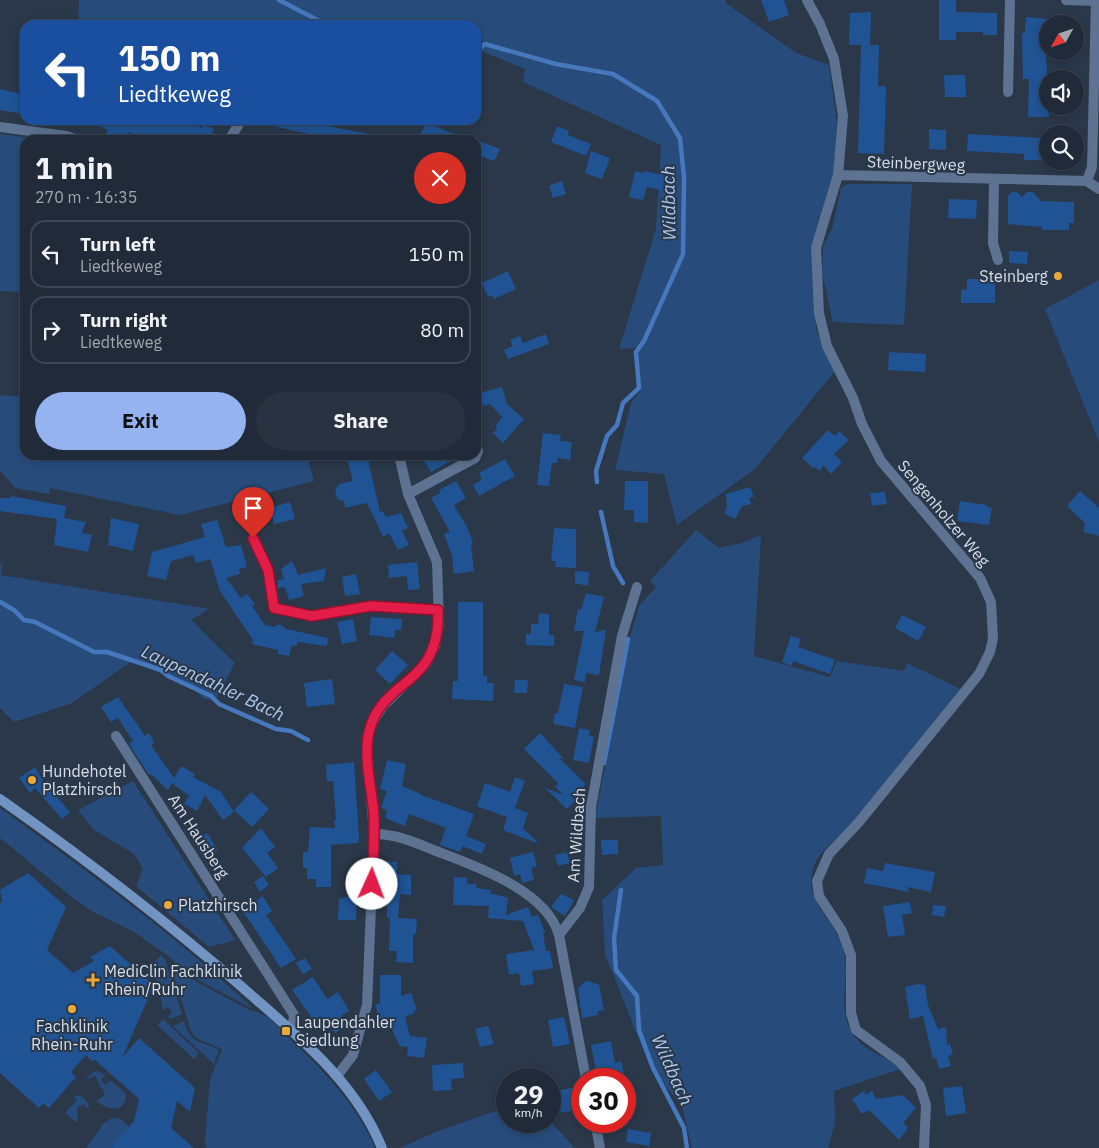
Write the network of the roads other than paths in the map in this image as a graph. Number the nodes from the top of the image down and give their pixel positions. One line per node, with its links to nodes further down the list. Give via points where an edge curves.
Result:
1 (806, 0): 8 (street, Sengenholzer Weg, via 828,42 838,77 843,116)
2 (1010, 0): 5 (street)
3 (1066, 0): 4 (street)
4 (1096, 0): 10 (street, via 1092,167)
5 (1008, 92)
6 (0, 127): 7 (street)
7 (59, 135)
8 (838, 174): 9 (street, Steinbergweg); 29 (street, Sengenholzer Weg, via 816,248 818,313 826,346 881,461 980,578 991,602 993,638 979,674 829,854 817,881 819,896 842,931 851,954 851,1013 856,1030 900,1062 920,1086 926,1105)
9 (994, 180): 10 (street, Steinbergweg); 12 (street, via 993,243)
10 (1087, 181): 11 (street)
11 (1099, 189)
12 (998, 260)
13 (399, 460): 15 (street)
14 (471, 460): 15 (street)
15 (408, 494): 18 (street, via 437,562)
16 (253, 538): 18 (street, via 268,570 274,608 312,616 371,606)
17 (637, 587): 22 (street, Am Wildbach, via 622,636 591,807 589,887 580,908)
18 (438, 610): 21 (street, via 438,632 432,655 420,672 383,706 370,727 368,745)
19 (116, 736): 23 (street, Am Hausberg, via 294,1015)
20 (0, 799): 23 (main road, via 161,918)
21 (374, 834): 22 (street, via 394,835 490,872 539,905); 25 (street, via 367,1005 353,1055)
22 (559, 935): 24 (street)
23 (292, 1032): 25 (main road)
24 (584, 1068)
25 (337, 1076): 27 (main road, via 368,1118)
26 (597, 1133): 28 (street)
27 (382, 1148)
28 (600, 1148)
29 (924, 1148)

